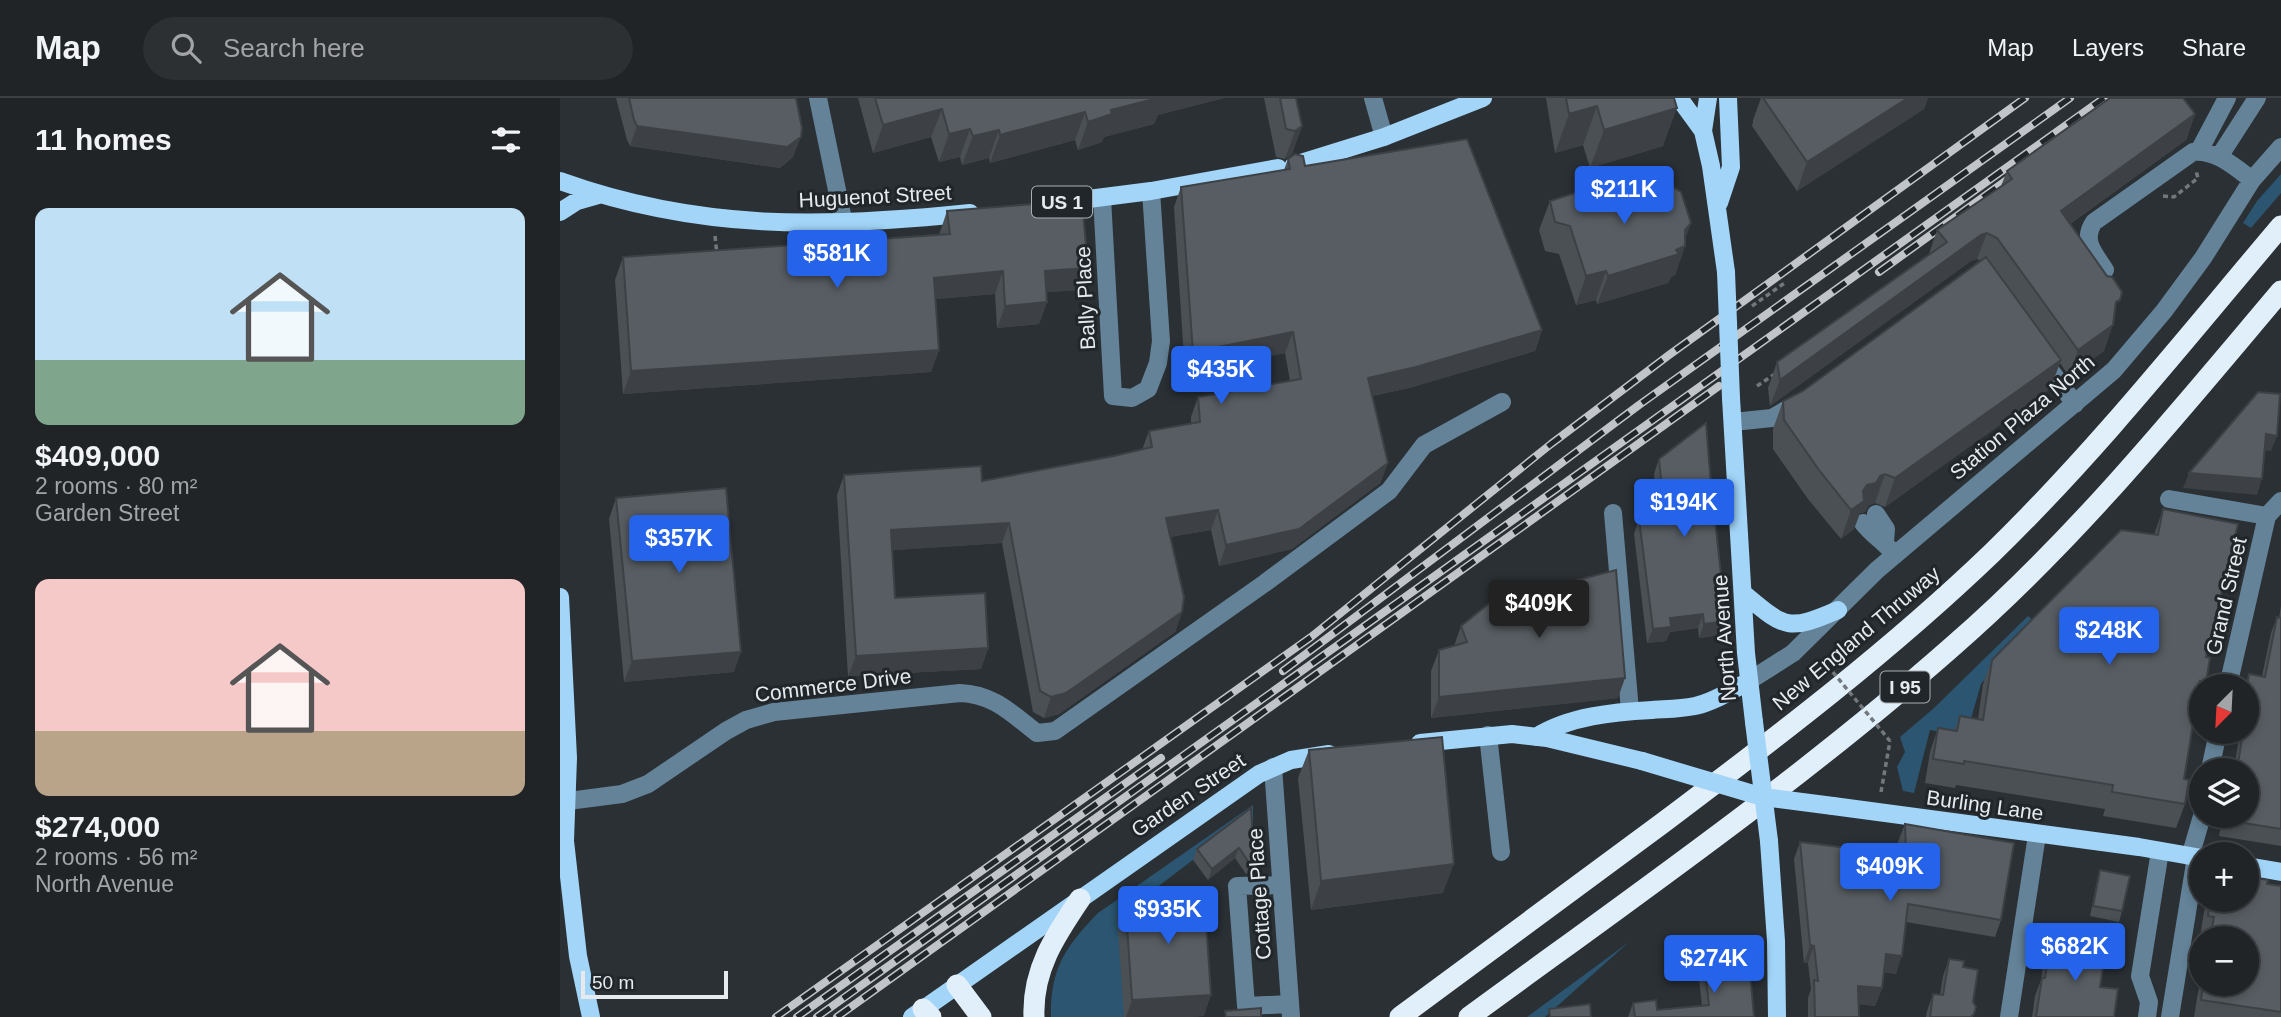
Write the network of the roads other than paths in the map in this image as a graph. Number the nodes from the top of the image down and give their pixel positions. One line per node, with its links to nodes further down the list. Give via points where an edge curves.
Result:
1 (818, 98): 23 (street)
2 (1374, 98): 10 (street)
3 (1483, 98): 10 (main road, US 1)
4 (1679, 98): 9 (main road, North Avenue)
5 (1708, 98): 9 (main road, North Avenue)
6 (1728, 98): 20 (main road, via 1731,167)
7 (2227, 98): 12 (street)
8 (2257, 98): 13 (street)
9 (1703, 131): 20 (main road, North Avenue)
10 (1384, 137): 16 (main road, US 1, via 1286,166)
11 (2281, 147): 14 (street, Station Plaza North)
12 (2199, 152): 13 (street); 25 (street, via 2094,222 2088,243)
13 (2219, 157): 14 (street)
14 (2252, 180): 30 (street, Station Plaza North, via 2164,311 2114,370)
15 (560, 181): 17 (main road, Huguenot Street)
16 (1151, 191): 18 (main road, US 1); 18 (street, Bally Place, via 1161,341 1148,389 1132,398 1113,396)
17 (598, 195): 22 (main road); 23 (main road, Huguenot Street, via 738,221)
18 (1102, 198): 19 (main road, US 1)
19 (1034, 205)
20 (1718, 206): 31 (main road, North Avenue, bridge)
21 (993, 210): 23 (main road, Huguenot Street)
22 (560, 212)
23 (844, 224)
24 (2281, 226): 67 (highway, New England Thruway / I 95, via 2092,448 1941,601 1773,739)
25 (2105, 270)
26 (2281, 291): 68 (highway, I 95, via 2106,494 1955,645 1809,764)
27 (2035, 349): 30 (street)
28 (1807, 396): 31 (street, via 1772,418)
29 (1502, 402): 51 (street, Commerce Drive, via 1424,445 1389,491 1055,731 1037,733 978,694 774,712 726,730 648,785 621,794)
30 (2075, 404): 37 (street, Station Plaza North)
31 (1733, 422): 38 (main road, North Avenue)
32 (2169, 499): 35 (street)
33 (2281, 501): 35 (street)
34 (1613, 513): 43 (street)
35 (2267, 516): 41 (street, Grand Street)
36 (1869, 518): 37 (street, via 1874,537)
37 (1890, 548): 40 (street, Station Plaza North)
38 (1743, 593): 40 (main road, via 1777,621 1792,625); 42 (main road, North Avenue)
39 (560, 597): 44 (main road)
40 (1838, 610): 42 (street, Station Plaza North, via 1793,653)
41 (2231, 674)
42 (1749, 681): 43 (main road, via 1707,703); 50 (main road, North Avenue, bridge)
43 (1630, 711): 46 (main road, via 1569,723)
44 (563, 716): 51 (main road)
45 (1488, 735): 46 (main road); 47 (main road); 54 (street)
46 (1535, 737): 50 (main road, bridge, via 1642,761)
47 (1402, 745)
48 (1350, 751): 49 (main road, Garden Street)
49 (1273, 767): 58 (street, Cottage Place); 59 (main road, Garden Street)
50 (1763, 797): 52 (main road, Burling Lane, bridge); 69 (main road, North Avenue, bridge, via 1776,941)
51 (564, 800): 64 (main road, via 568,887)
52 (2037, 835): 53 (main road, Burling Lane); 70 (street)
53 (2160, 851): 55 (main road, Burling Lane); 71 (street, via 2140,976 2150,1002)
54 (1501, 852)
55 (2189, 856)
56 (2259, 868): 57 (main road)
57 (2281, 872)
58 (1281, 884): 62 (street, Cottage Place); 62 (street, via 1237,886 1246,1006)
59 (1080, 899): 61 (main road, Garden Street); 66 (highway, via 1040,967)
60 (2189, 900): 72 (street)
61 (957, 985): 63 (main road, Garden Street); 65 (highway)
62 (1291, 1011)
63 (922, 1014)
64 (591, 1017)
65 (981, 1017)
66 (1034, 1017)
67 (1399, 1017)
68 (1469, 1017)
69 (1777, 1017)
70 (2009, 1017)
71 (2147, 1017)
72 (2170, 1017)

